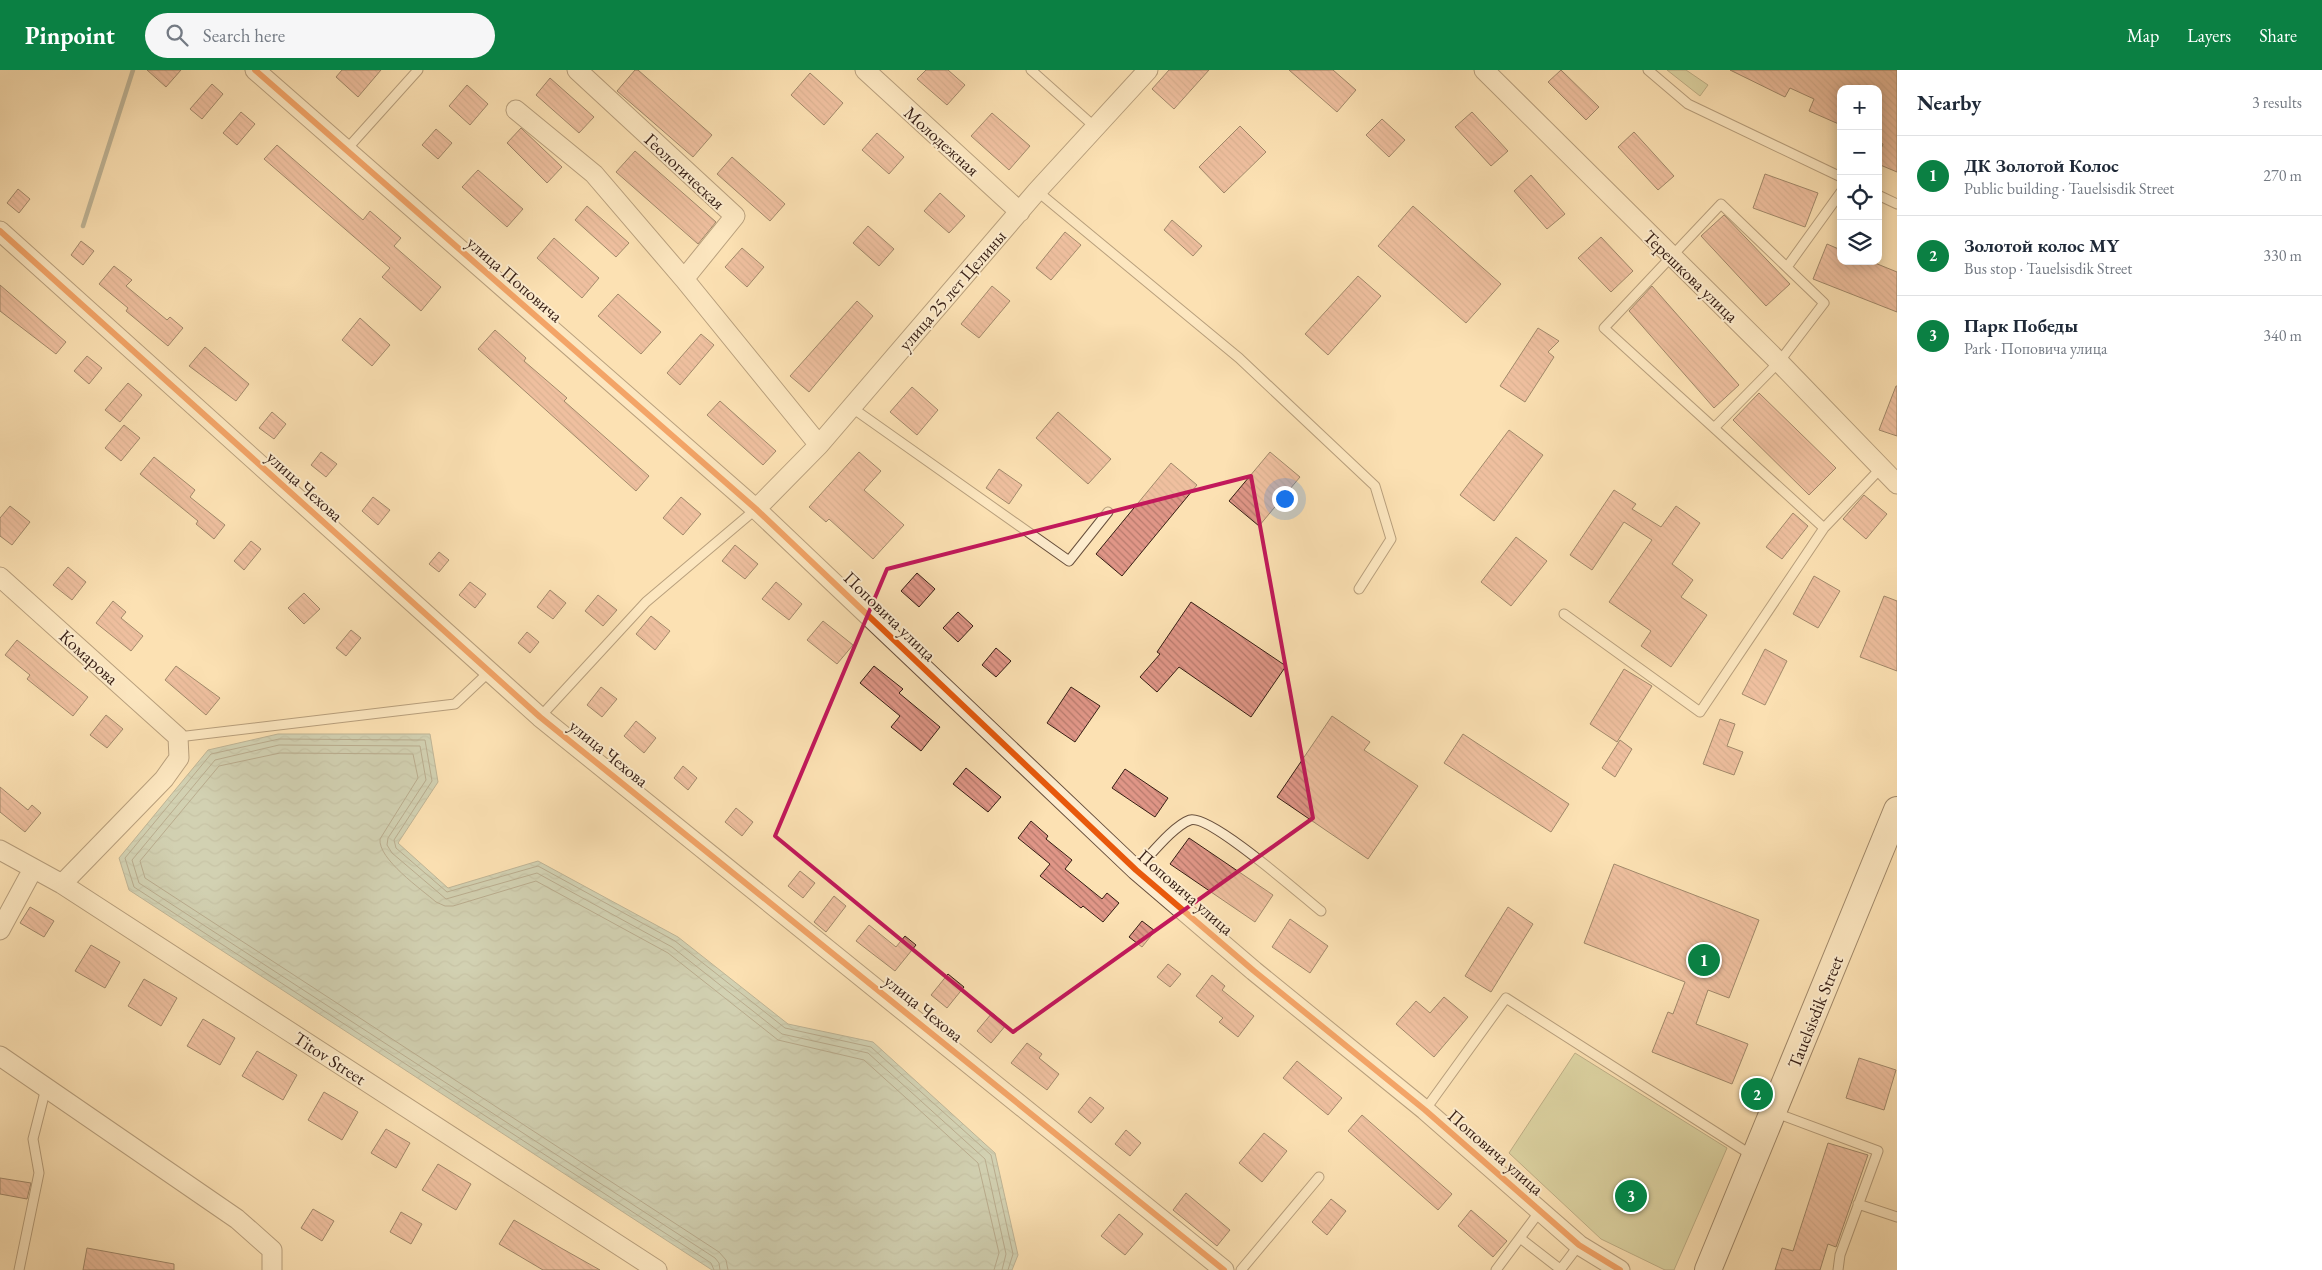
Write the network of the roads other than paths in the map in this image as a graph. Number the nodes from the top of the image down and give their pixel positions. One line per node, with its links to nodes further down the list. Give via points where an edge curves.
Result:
1 (255, 70): 11 (street, улица Поповича)
2 (418, 70): 11 (lane)
3 (577, 70): 21 (street, Геологическая, via 735,216)
4 (865, 70): 17 (street, Молодежная)
5 (1030, 70): 10 (lane)
6 (1148, 70): 10 (street, улица 25 лет Целины)
7 (1484, 70): 19 (street, Терешкова улица)
8 (1648, 70): 12 (lane, via 1688,104)
9 (516, 110): 21 (street, via 594,174)
10 (1096, 128): 13 (street, улица 25 лет Целины)
11 (346, 150): 28 (street, улица Поповича)
12 (1837, 175)
13 (1037, 191): 17 (street, улица 25 лет Целины); 32 (lane, via 1239,358 1375,486 1392,539)
14 (1882, 197): 16 (lane)
15 (1837, 198): 20 (lane)
16 (1897, 204)
17 (1020, 212): 23 (street, улица 25 лет Целины)
18 (0, 231): 34 (street, улица Чехова)
19 (1671, 257): 20 (lane, via 1721,204); 22 (street, Терешкова улица); 24 (lane, via 1604,328)
20 (1787, 267): 22 (lane, via 1824,303)
21 (684, 279): 25 (street)
22 (1779, 362): 24 (lane); 26 (street, Терешкова улица)
23 (851, 407): 25 (street, улица 25 лет Целины); 29 (lane, via 1069,561)
24 (1714, 428): 30 (lane)
25 (819, 446): 28 (street, улица 25 лет Целины)
26 (1880, 469): 27 (street, Терешкова улица); 30 (lane)
27 (1897, 484)
28 (756, 509): 35 (lane, via 646,602); 40 (street, Поповича улица)
29 (1108, 512)
30 (1824, 528): 33 (lane, via 1700,712)
31 (0, 577): 36 (street, Комарова)
32 (1359, 589)
33 (1564, 614)
34 (489, 672): 35 (street, улица Чехова); 36 (lane, via 455,704)
35 (540, 717): 58 (street, улица Чехова)
36 (178, 737): 41 (street, via 179,758 164,779)
37 (1897, 810): 47 (street, Tauelsisdik Street)
38 (0, 850): 39 (street, Titov Street)
39 (33, 869): 41 (street, Titov Street); 43 (street)
40 (1136, 870): 42 (lane, via 1180,826 1191,820 1204,821); 46 (street, Поповича улица)
41 (62, 884): 57 (street, Titov Street)
42 (1321, 911)
43 (0, 930)
44 (0, 1056): 45 (street)
45 (46, 1088): 55 (lane, via 33,1139 39,1173); 56 (street, via 237,1220 272,1250)
46 (1425, 1110): 48 (lane, via 1506,998); 51 (street, Поповича улица)
47 (1774, 1112): 48 (street, Tauelsisdik Street); 50 (lane, via 1878,1151)
48 (1755, 1157): 63 (street, Tauelsisdik Street)
49 (1319, 1178): 59 (lane)
50 (1858, 1204): 52 (lane); 64 (lane)
51 (1540, 1211): 53 (lane); 54 (street, Поповича улица)
52 (1897, 1217)
53 (1520, 1238): 60 (lane); 61 (lane)
54 (1579, 1245): 61 (lane); 62 (street, Поповича улица)
55 (19, 1270)
56 (272, 1270)
57 (657, 1270)
58 (1224, 1270)
59 (1241, 1270)
60 (1496, 1270)
61 (1560, 1270)
62 (1620, 1270)
63 (1708, 1270)
64 (1838, 1270)

